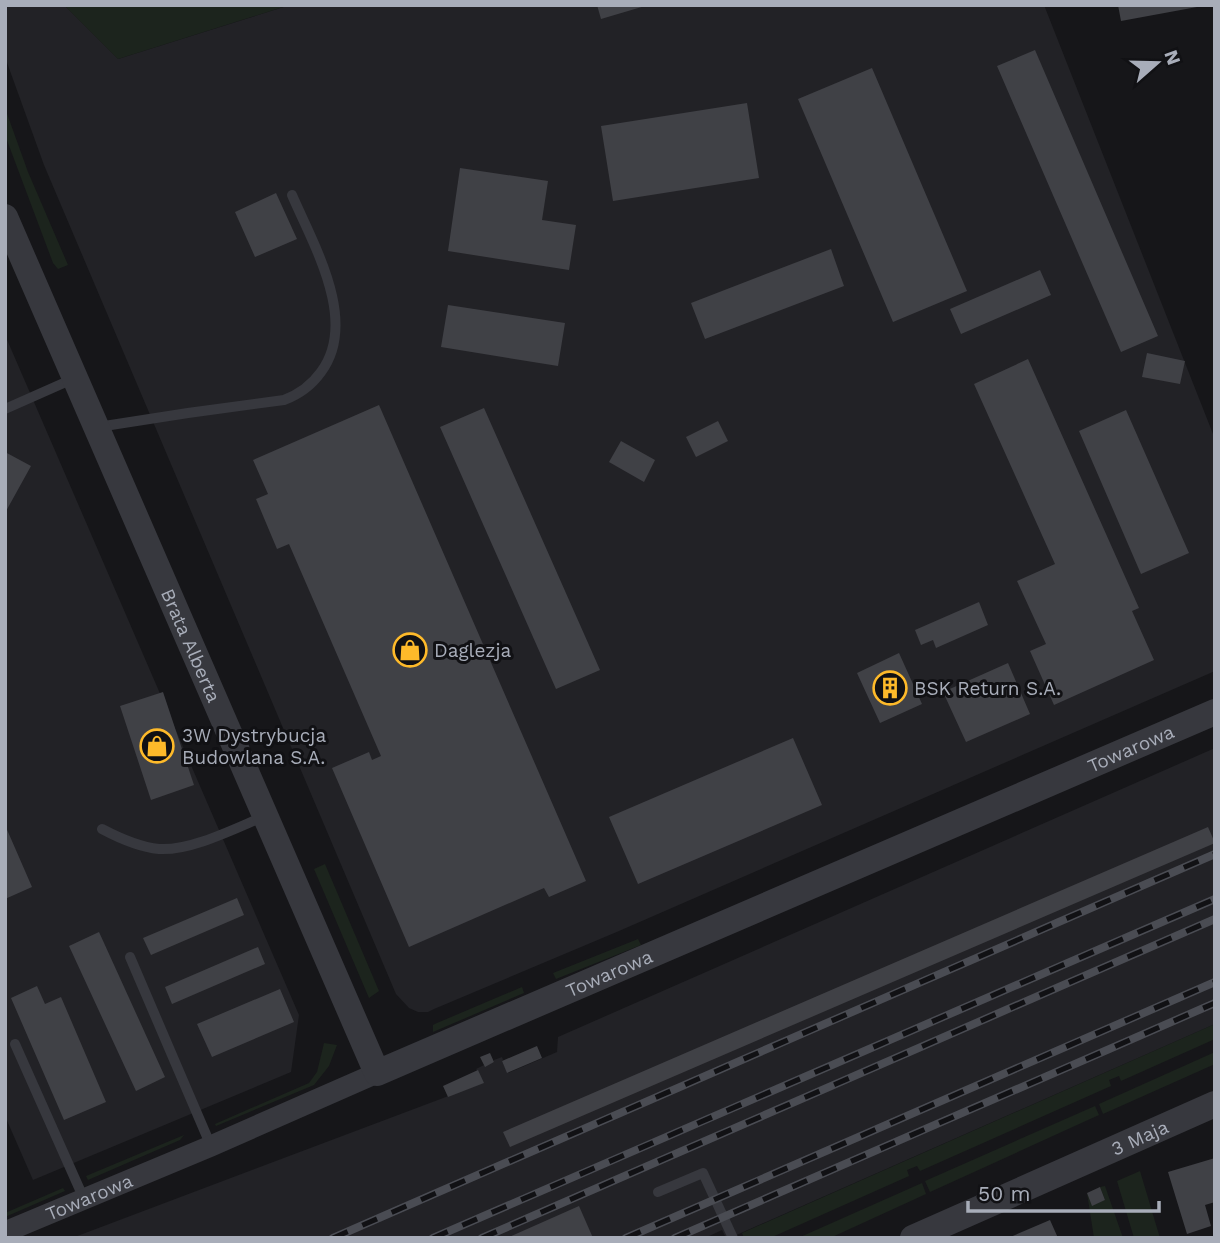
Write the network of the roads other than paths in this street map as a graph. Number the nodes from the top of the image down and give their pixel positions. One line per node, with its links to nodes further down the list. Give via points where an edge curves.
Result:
1 (292, 195): 5 (lane, via 328,279 335,308 335,337 328,363 313,383 284,400)
2 (5, 217): 3 (street, Brata Alberta)
3 (75, 378): 4 (lane); 5 (street, Brata Alberta)
4 (5, 409)
5 (97, 427): 7 (street, Brata Alberta)
6 (1215, 712): 11 (street, Towarowa)
7 (265, 816): 8 (lane, via 186,847 159,849); 11 (street, Brata Alberta)
8 (102, 829)
9 (130, 957): 13 (lane)
10 (16, 1044): 15 (lane)
11 (377, 1073): 13 (street, Towarowa)
12 (1215, 1104): 18 (street, 3 Maja)
13 (211, 1146): 15 (street, Towarowa)
14 (658, 1192): 17 (lane, via 703,1173)
15 (84, 1199): 16 (street, Towarowa)
16 (5, 1232)
17 (733, 1238)
18 (913, 1238)

